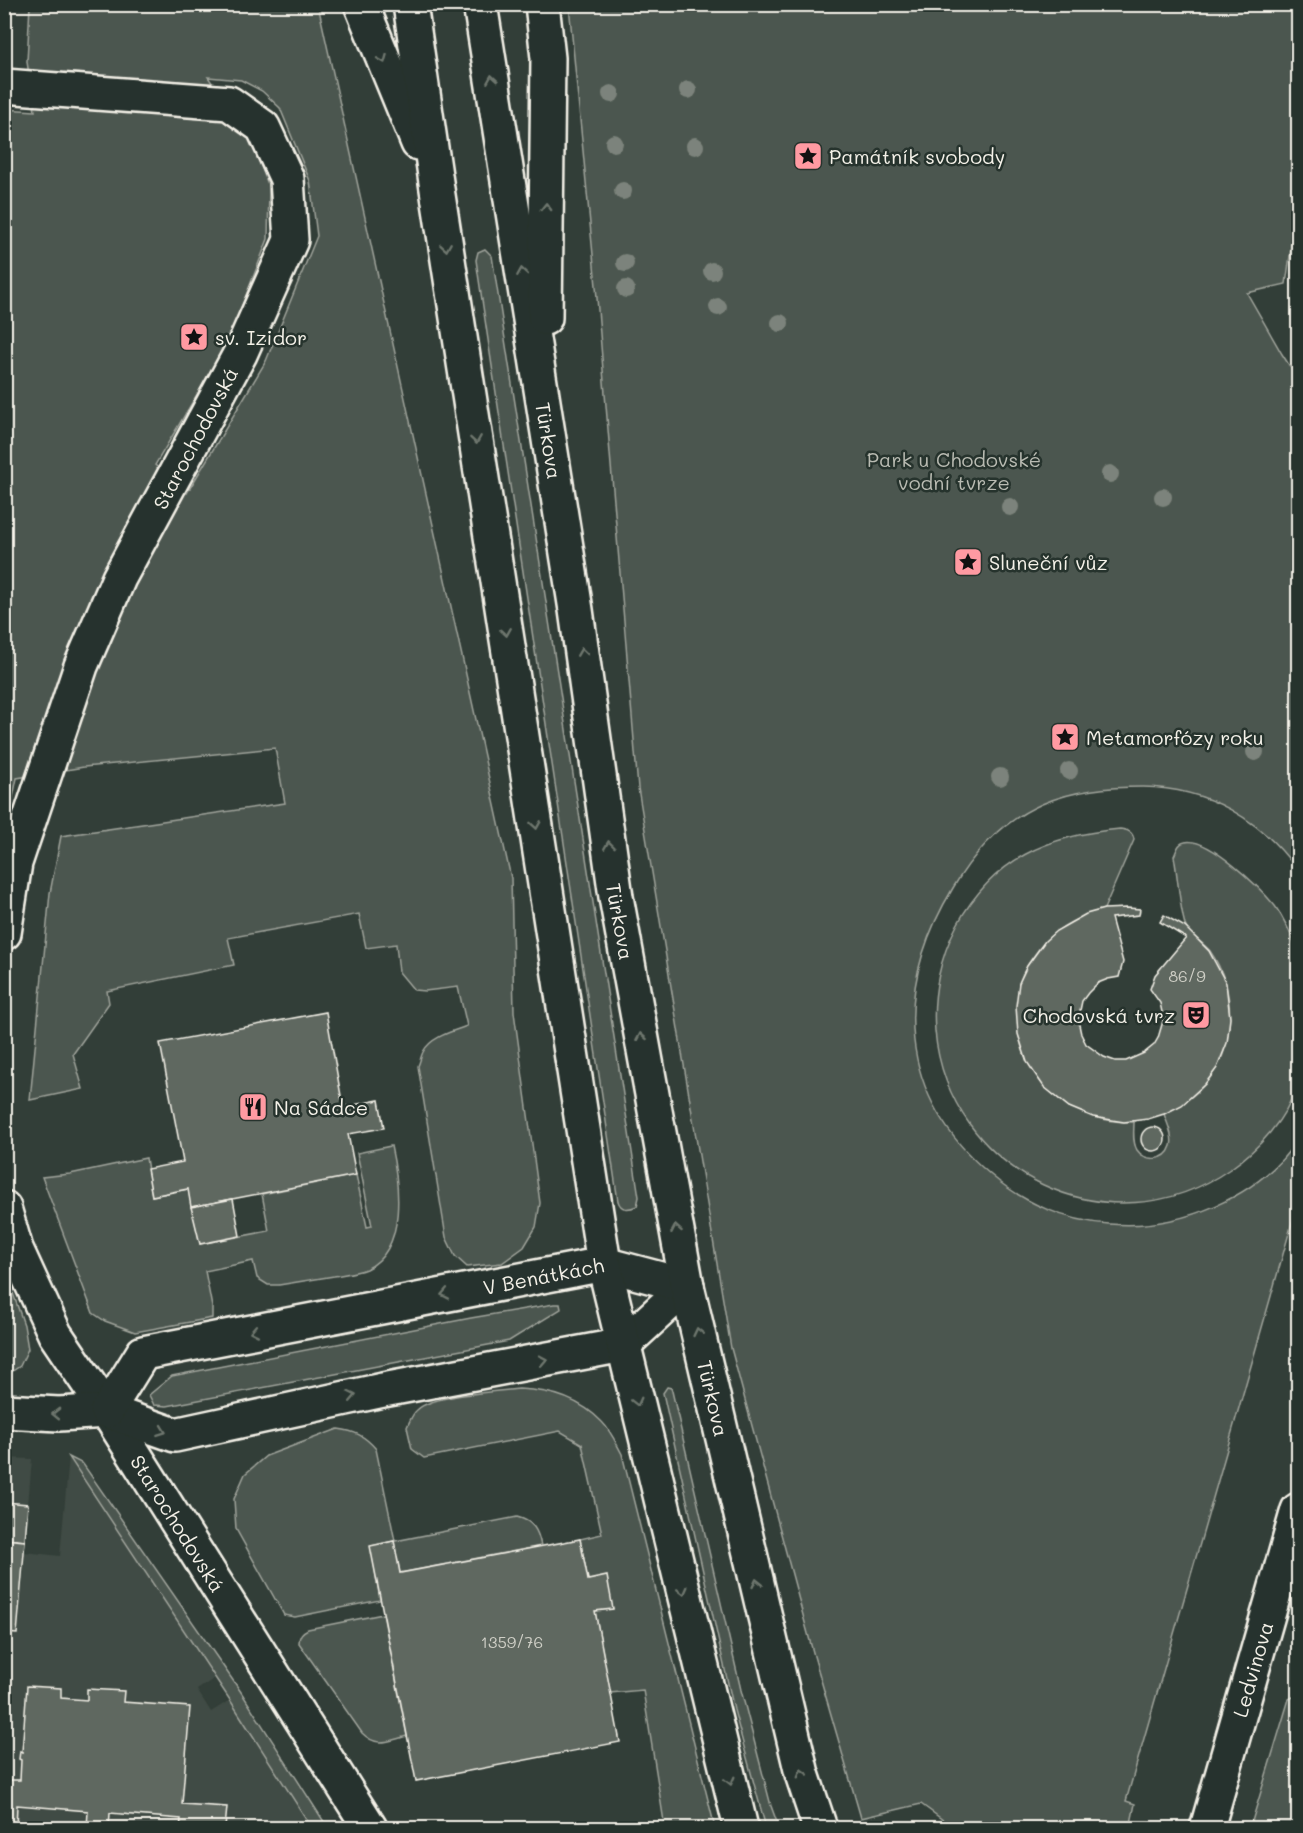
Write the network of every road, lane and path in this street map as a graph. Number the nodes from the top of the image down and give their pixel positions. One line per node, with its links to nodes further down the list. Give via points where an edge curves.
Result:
1 (361, 4): 6 (main road, one-way to 6)
2 (410, 4): 6 (main road)
3 (480, 4): 7 (main road, Türkova, one-way to 3)
4 (542, 4): 7 (main road, one-way to 4, via 548,58)
5 (4, 86): 8 (main road, Starochodovská, via 229,103 263,127 287,179 291,240 240,354 119,578 81,666 15,863)
6 (436, 189): 10 (main road, one-way to 10)
7 (544, 412): 11 (main road, Türkova, one-way to 7, via 616,897)
8 (4, 933)
9 (4, 1208): 13 (main road, Starochodovská, via 16,1249 55,1334)
10 (604, 1264): 11 (main road, V Benátkách); 12 (main road); 13 (main road, V Benátkách, one-way to 13, via 143,1353)
11 (687, 1287): 12 (main road); 18 (main road, Türkova, one-way to 11, via 799,1762)
12 (623, 1345): 13 (main road, one-way to 12, via 175,1435 383,1390); 17 (main road, one-way to 17)
13 (107, 1411): 14 (main road, one-way to 14); 16 (main road, Starochodovská)
14 (4, 1412)
15 (1299, 1510): 19 (main road, Ledvinova)
16 (370, 1828)
17 (741, 1828)
18 (820, 1828)
19 (1207, 1828)

